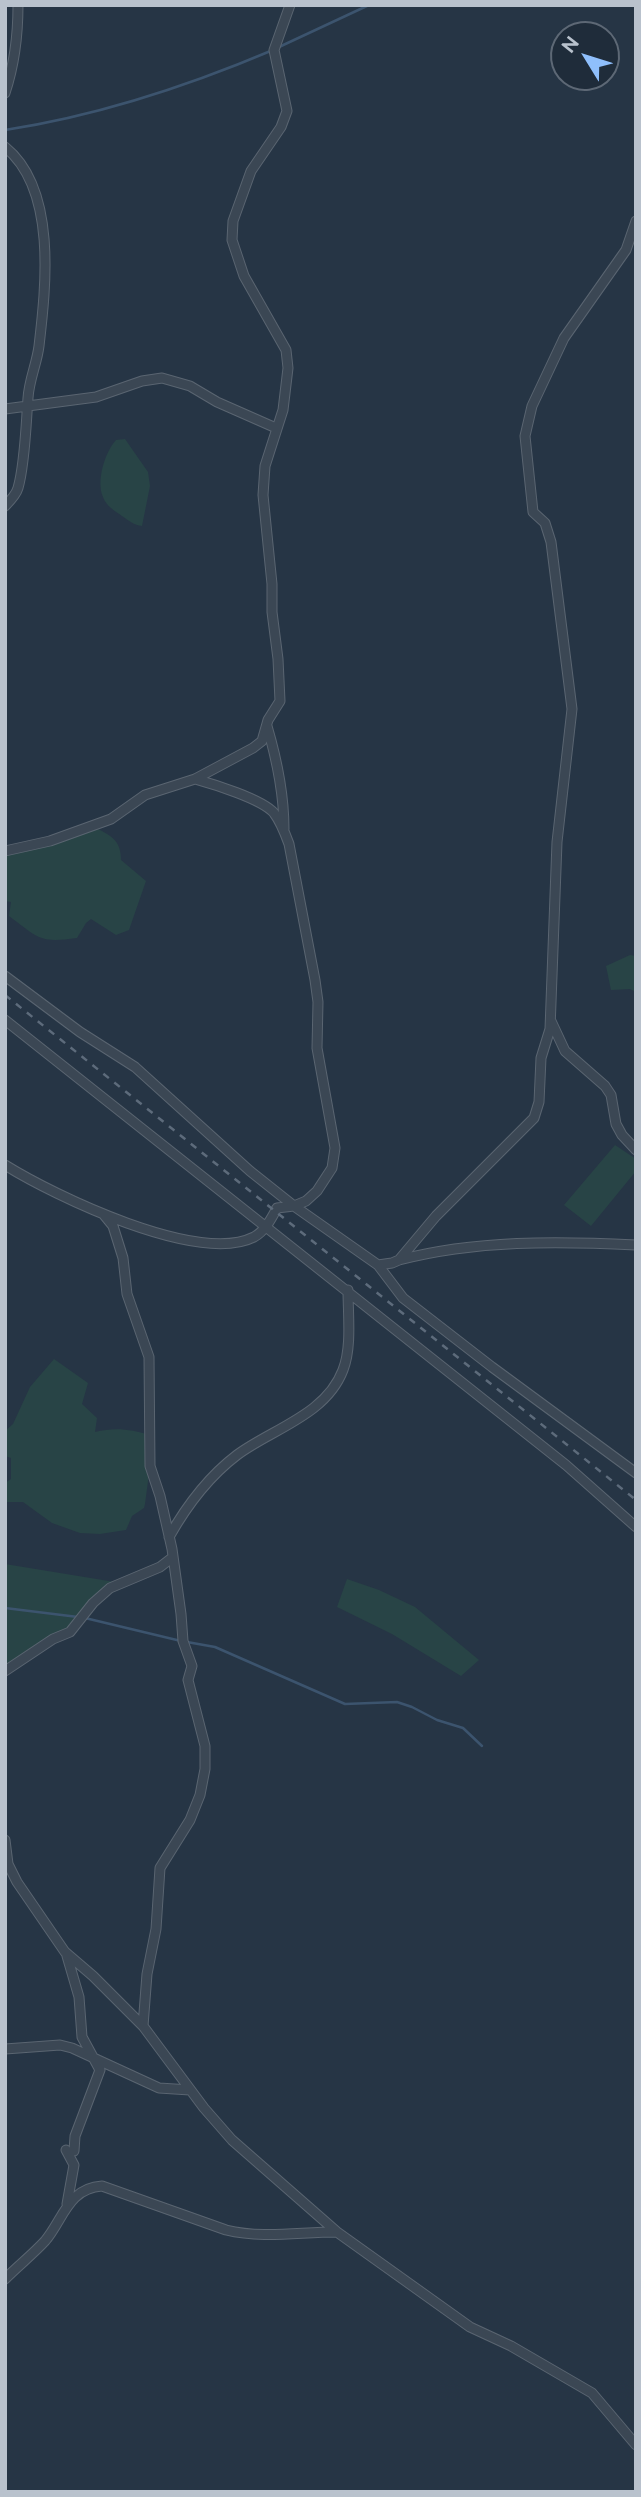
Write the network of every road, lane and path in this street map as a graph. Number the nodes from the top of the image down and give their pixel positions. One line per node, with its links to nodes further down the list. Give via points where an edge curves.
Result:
1 (18, 5): 3 (street, via 14,66)
2 (290, 5): 8 (street, via 274,50 287,111 251,171 233,221 232,240 244,276 286,350 283,411)
3 (5, 93)
4 (5, 148): 6 (street, via 24,167 39,205 44,240 46,276 39,348)
5 (636, 220): 16 (street, via 626,250 552,360 525,436 533,512 545,523 555,560 572,709 557,842)
6 (27, 406): 7 (street); 8 (street, via 96,397 162,379 190,386); 9 (street, via 17,491)
7 (5, 409)
8 (276, 428): 10 (street, via 265,466 263,495 280,701)
9 (5, 506)
10 (266, 724): 11 (street, via 261,743); 12 (street, via 277,758)
11 (195, 779): 12 (street, via 266,807); 13 (street, via 145,795 111,819)
12 (284, 830): 19 (street, via 315,980 317,1048 335,1148 323,1185)
13 (5, 851)
14 (5, 976): 19 (street, via 135,1067)
15 (5, 1020): 21 (street)
16 (551, 1021): 17 (street, via 565,1051 611,1095 616,1124); 23 (street, via 534,1118 436,1216)
17 (636, 1150)
18 (5, 1166): 20 (street)
19 (294, 1206): 21 (street, via 277,1208); 24 (street)
20 (104, 1215): 21 (street, via 187,1240 219,1243 245,1240); 28 (street, via 113,1226 127,1294 149,1357 150,1466)
21 (265, 1228): 25 (street)
22 (636, 1245): 23 (street, via 481,1245)
23 (399, 1260): 24 (street)
24 (378, 1265): 26 (street, via 403,1298)
25 (348, 1290): 27 (street); 28 (street, via 348,1349 335,1386 294,1422 257,1440 234,1458 194,1496)
26 (636, 1473)
27 (636, 1527)
28 (169, 1536): 29 (street)
29 (173, 1557): 30 (street, via 110,1588 70,1632); 34 (street, via 205,1769 190,1820 160,1868)
30 (5, 1671)
31 (5, 1840): 32 (street)
32 (7, 1862): 33 (street)
33 (65, 1952): 34 (street); 36 (street, via 79,1997 82,2037)
34 (143, 2026): 37 (street)
35 (5, 2049): 36 (street, via 60,2045)
36 (96, 2061): 37 (street, via 159,2088); 38 (street, via 100,2070 70,2151 74,2165)
37 (190, 2090): 39 (street, via 232,2140)
38 (67, 2206): 39 (street, via 85,2191 102,2186 246,2235); 40 (street, via 45,2241)
39 (337, 2232): 41 (street, via 470,2327 581,2385)
40 (5, 2279)
41 (636, 2445)

